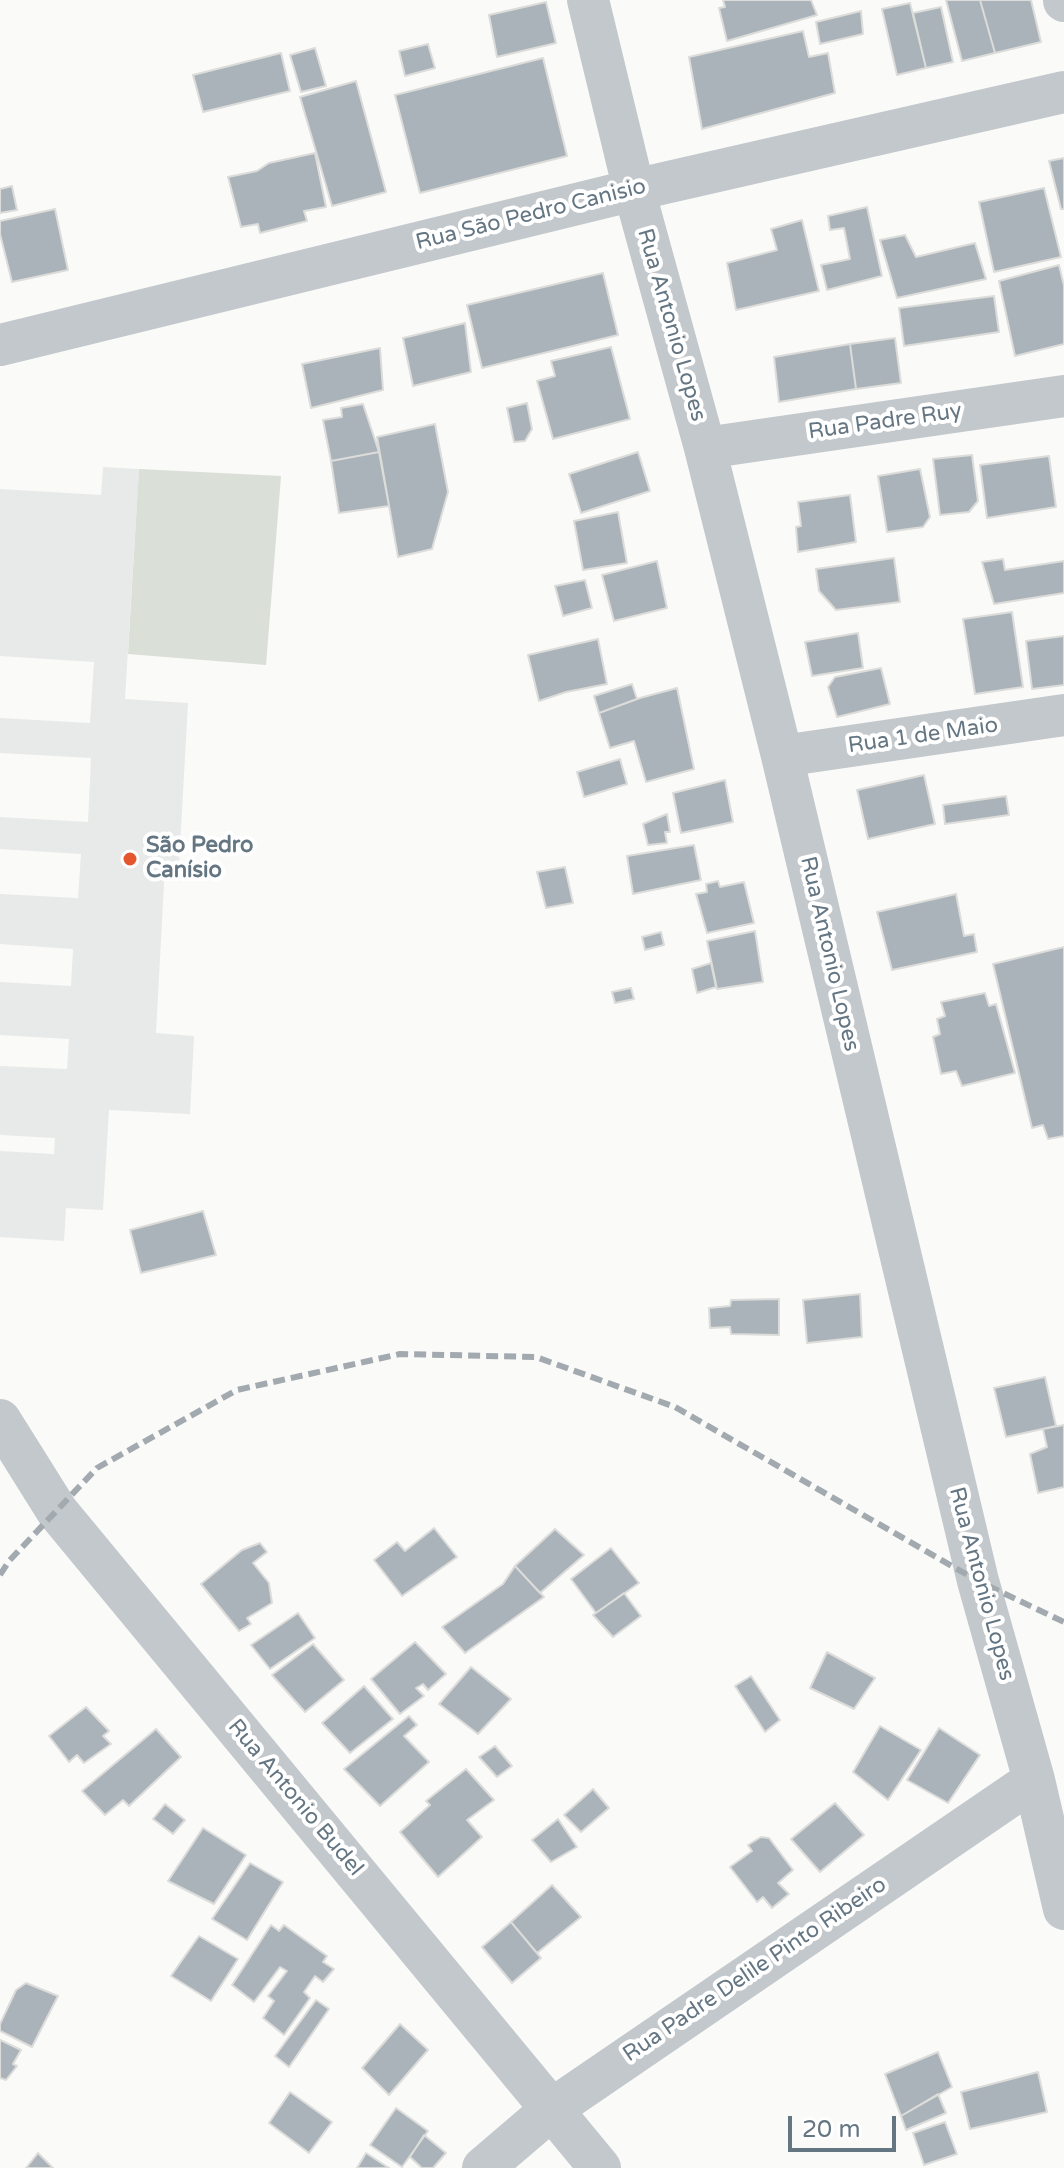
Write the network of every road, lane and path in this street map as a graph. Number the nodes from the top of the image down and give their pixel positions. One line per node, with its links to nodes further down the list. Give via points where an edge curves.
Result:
1 (588, 0): 3 (street, Rua Antonio Lopes)
2 (1064, 92): 3 (street, Rua São Pedro Canisio)
3 (634, 190): 4 (street, Rua São Pedro Canisio); 6 (street, Rua Antonio Lopes)
4 (0, 345)
5 (1064, 396): 6 (street, Rua Padre Ruy)
6 (705, 448): 8 (street, Rua Antonio Lopes)
7 (1064, 715): 8 (street, Rua 1 de Maio)
8 (782, 756): 10 (street, Rua Antonio Lopes, via 978,1581)
9 (0, 1423): 12 (street, Rua Antonio Budel, via 57,1511)
10 (1034, 1780): 11 (street, Rua Antonio Lopes); 12 (street, Rua Padre Delile Pinto Ribeiro)
11 (1064, 1909)
12 (552, 2109): 13 (street, Rua Padre Delile Pinto Ribeiro); 14 (street, Rua Antonio Budel)
13 (483, 2168)
14 (600, 2168)

